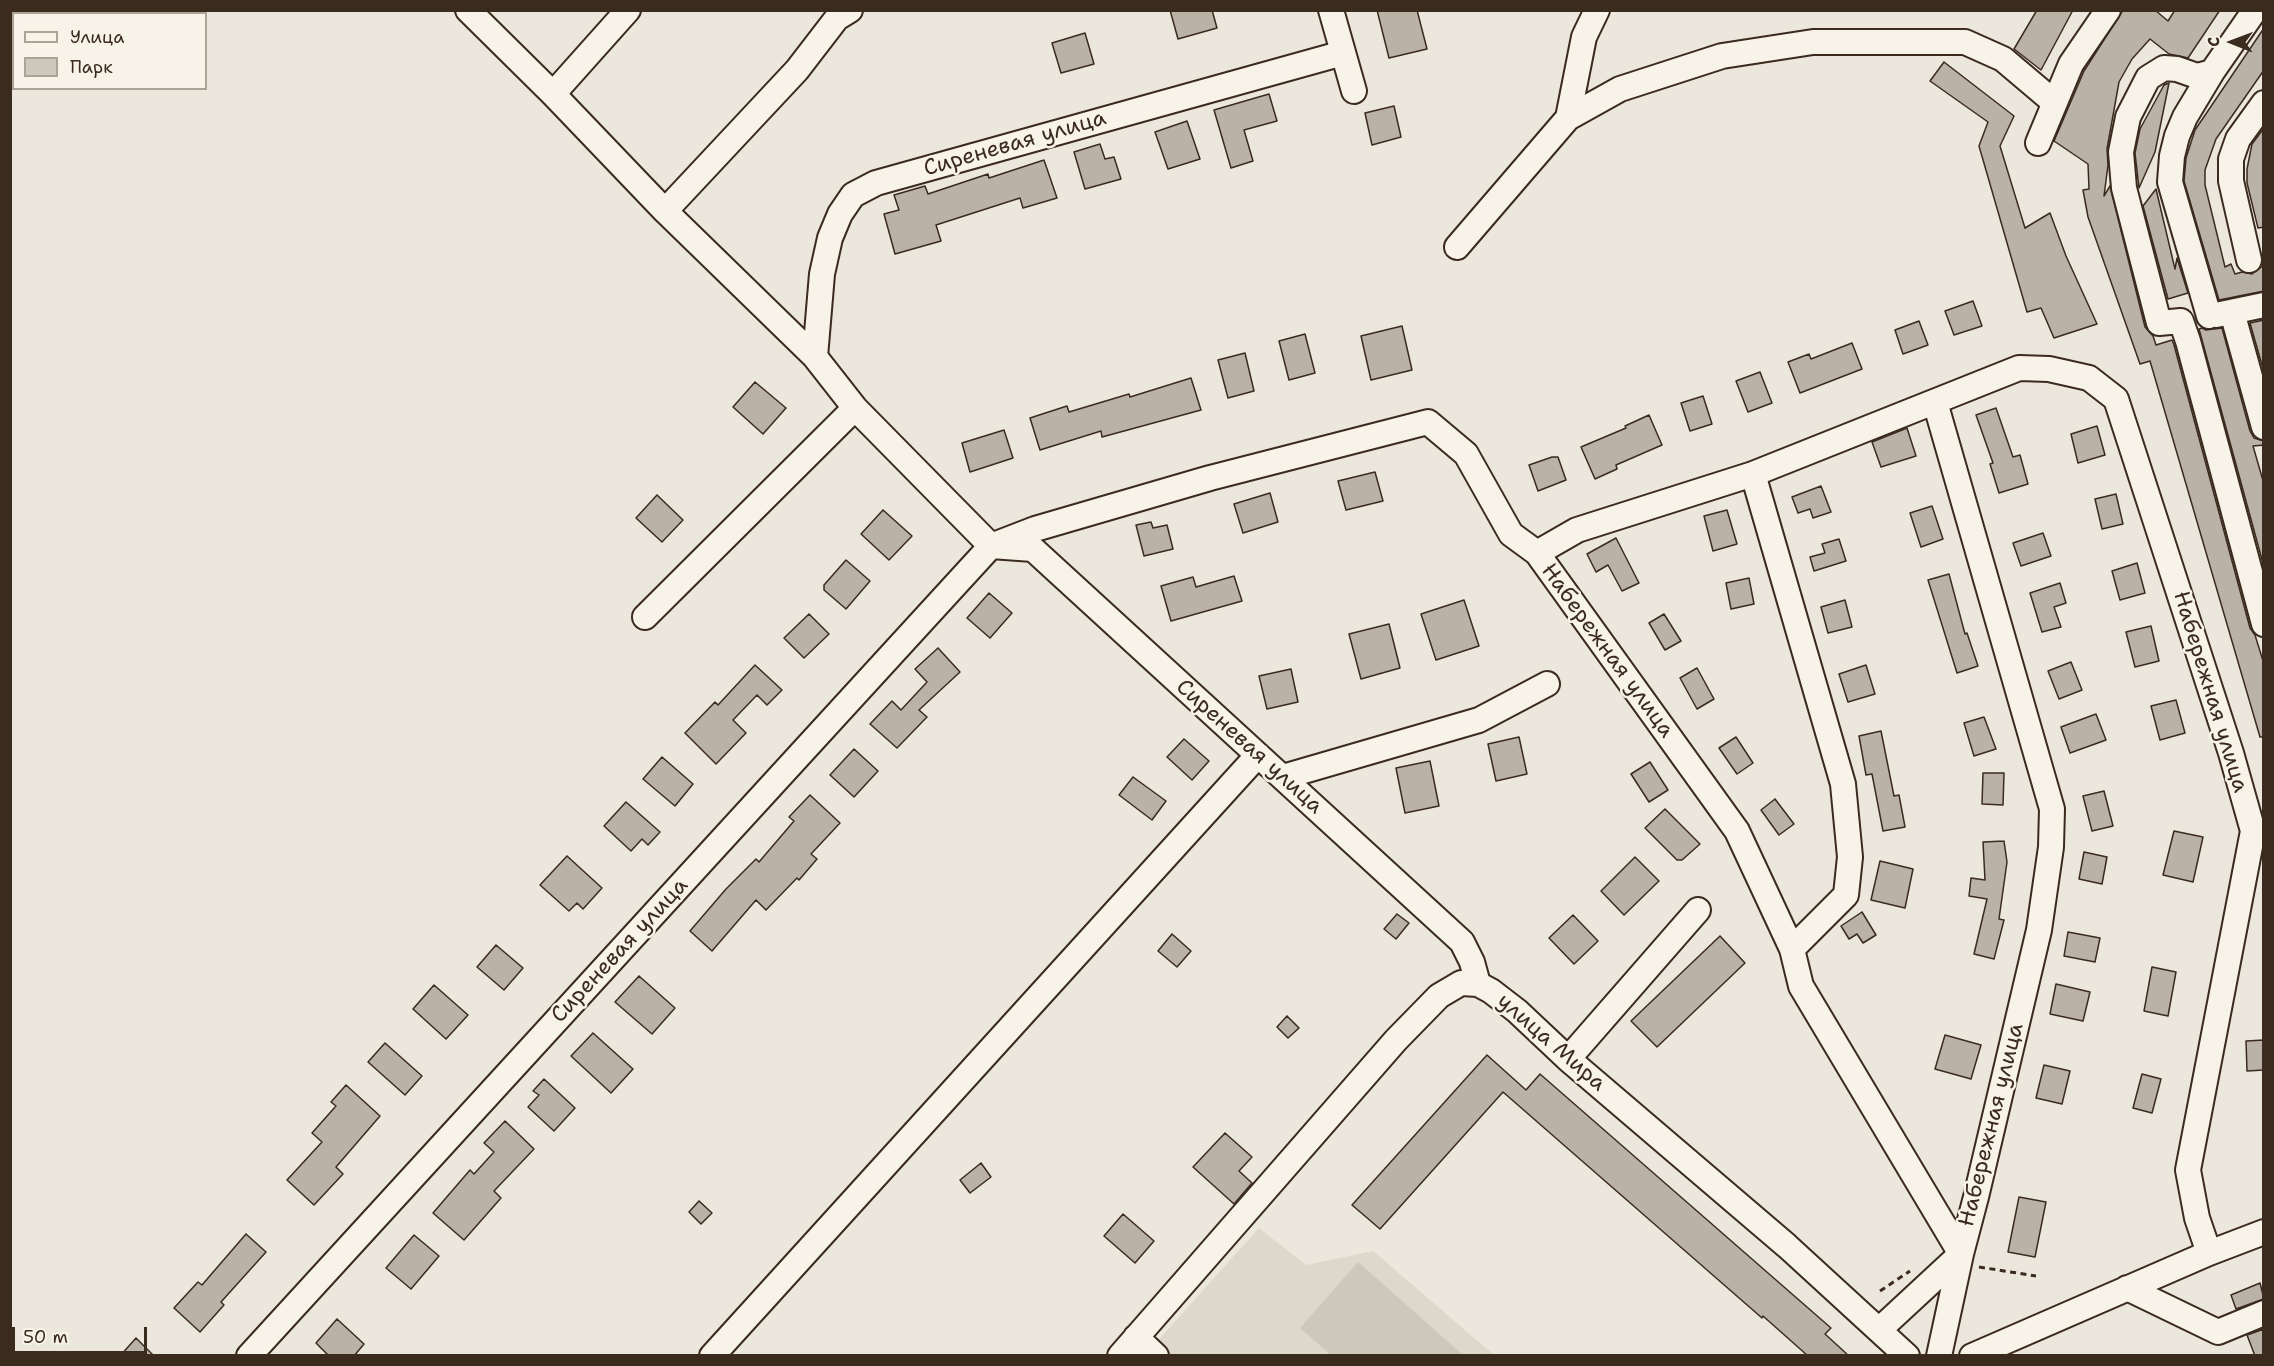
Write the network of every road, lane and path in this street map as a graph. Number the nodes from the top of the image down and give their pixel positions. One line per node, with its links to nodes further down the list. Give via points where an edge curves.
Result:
1 (468, 10): 11 (street)
2 (628, 10): 11 (street)
3 (850, 10): 16 (street, via 837,18 797,70)
4 (1331, 10): 8 (street)
5 (1597, 10): 14 (street, via 1584,37)
6 (2108, 10): 12 (street, via 2071,64)
7 (2255, 10): 9 (street)
8 (1343, 54): 10 (street); 22 (street, Сиреневая улица, via 876,183 854,195 830,238 822,274)
9 (2212, 72): 20 (street, via 2177,136 2170,182); 21 (street, via 2197,76 2164,68 2148,78 2128,117 2121,152 2124,188 2159,323)
10 (1354, 92)
11 (553, 94): 16 (street)
12 (2055, 102): 14 (street, via 2003,59 1965,42 1813,42 1711,60 1620,89); 15 (street)
13 (2263, 105): 18 (street, via 2238,139 2231,159 2231,181)
14 (1568, 118): 17 (street)
15 (2038, 143)
16 (665, 211): 22 (street)
17 (1457, 247)
18 (2249, 260)
19 (2264, 304): 20 (street)
20 (2221, 314): 21 (street); 25 (street)
21 (2181, 321): 30 (street)
22 (815, 357): 24 (street)
23 (1935, 402): 26 (street, Набережная улица); 39 (street, Набережная улица, via 2019,368 2049,369 2089,378 2116,399 2224,731 2253,831 2188,1170 2197,1218); 40 (street, Набережная улица, via 2052,809 2051,847 2039,930)
24 (855, 408): 27 (street); 29 (street)
25 (2264, 427)
26 (1753, 474): 28 (street, Набережная улица, via 1577,530); 35 (street, via 1844,784 1850,857 1846,895)
27 (991, 546): 28 (street, Сиреневая улица, via 1035,529 1210,478 1428,422 1466,454 1511,534); 32 (street, Сиреневая улица, via 1033,549); 47 (street, Сиреневая улица)
28 (1536, 552): 35 (street, Набережная улица, via 1737,831)
29 (645, 617)
30 (2264, 624)
31 (1547, 684): 33 (street, via 1479,720)
32 (1257, 755): 33 (street, Сиреневая улица); 48 (street)
33 (1283, 777): 36 (street, Сиреневая улица, via 1462,942)
34 (1698, 910): 37 (street)
35 (1792, 949): 40 (street, Набережная улица, via 1801,986)
36 (1478, 984): 37 (street, улица Мира, via 1517,1011); 46 (street, улица Мира, via 1461,983 1439,996 1410,1025)
37 (1568, 1059): 45 (street, улица Мира)
38 (2264, 1232): 39 (street)
39 (2209, 1253): 43 (street)
40 (1961, 1254): 45 (street); 52 (street, Набережная улица)
41 (1977, 1272): 42 (path, via 1979,1267)
42 (2036, 1276)
43 (2127, 1288): 44 (street, via 2218,1332); 53 (street)
44 (2264, 1313)
45 (1879, 1330): 51 (street, улица Мира)
46 (1136, 1337): 49 (street, улица Мира); 50 (street)
47 (249, 1356)
48 (712, 1356)
49 (1120, 1356)
50 (1156, 1356)
51 (1906, 1356)
52 (1939, 1356)
53 (1972, 1356)

